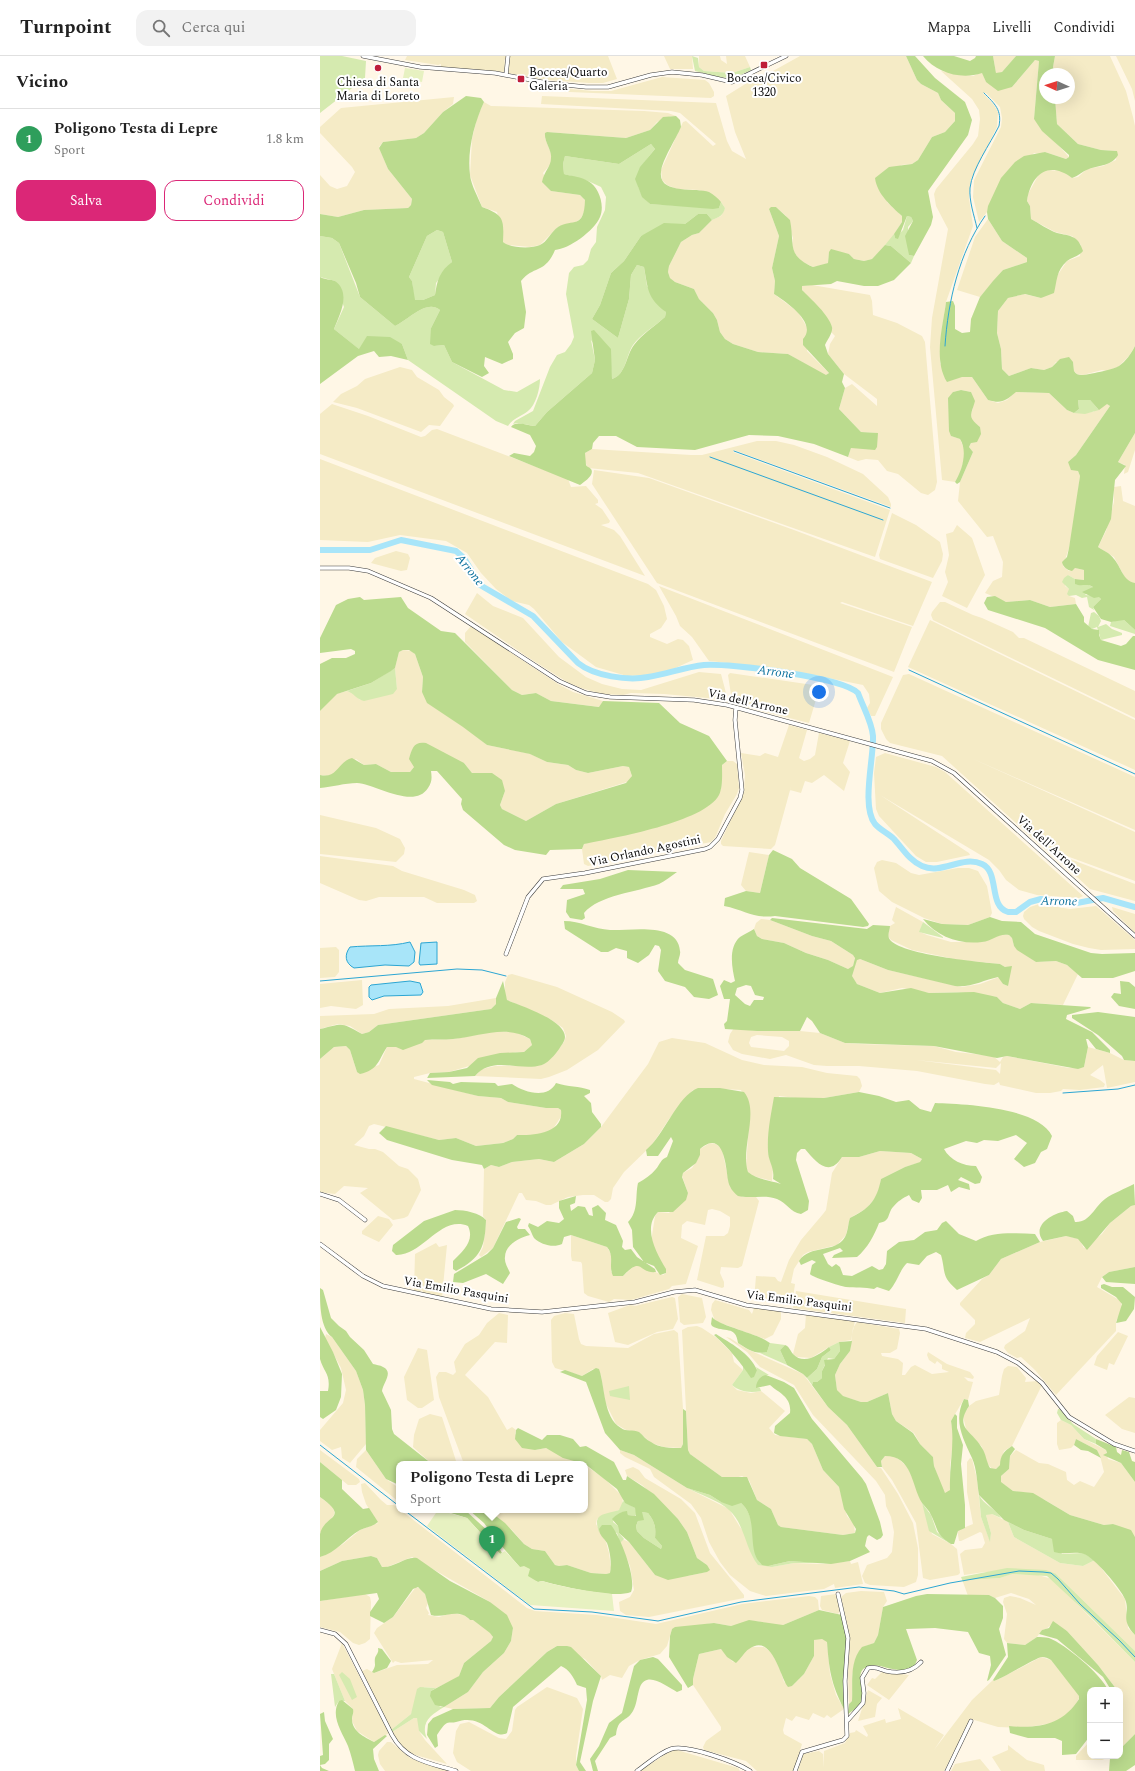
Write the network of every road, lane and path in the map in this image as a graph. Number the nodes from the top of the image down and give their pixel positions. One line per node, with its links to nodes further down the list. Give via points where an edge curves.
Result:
1 (363, 56): 6 (street, via 448,71)
2 (508, 56): 6 (street)
3 (772, 56): 5 (street)
4 (786, 56): 5 (street)
5 (774, 62): 6 (street, via 732,82 672,72 608,87 586,87)
6 (506, 75)
7 (320, 568): 8 (street, Via dell'Arrone, via 368,571 431,598 559,681 582,692 610,698 694,700)
8 (736, 708): 9 (street, Via dell'Arrone, via 932,762 954,773); 10 (street, Via Orlando Agostini, via 742,790 714,843 704,849 544,879 528,897)
9 (1135, 936)
10 (506, 954)
11 (320, 1194): 12 (street, via 339,1200)
12 (365, 1220)
13 (320, 1244): 14 (street, Via Emilio Pasquini, via 363,1276 383,1286 491,1309 542,1312 635,1302 692,1290 746,1305 926,1329 997,1352 1018,1363 1042,1383 1070,1417 1114,1444)
14 (1135, 1451)
15 (838, 1594): 18 (street, via 848,1638 845,1681)
16 (320, 1630): 20 (street, via 336,1634 346,1644 401,1748 419,1760)
17 (921, 1662): 18 (street, via 907,1672 868,1668 862,1678 863,1703)
18 (847, 1721): 23 (street, via 846,1738 802,1752)
19 (971, 1721): 24 (street)
20 (456, 1771)
21 (637, 1771): 22 (street, via 666,1751 678,1748 732,1762)
22 (750, 1771)
23 (795, 1771)
24 (947, 1771)

